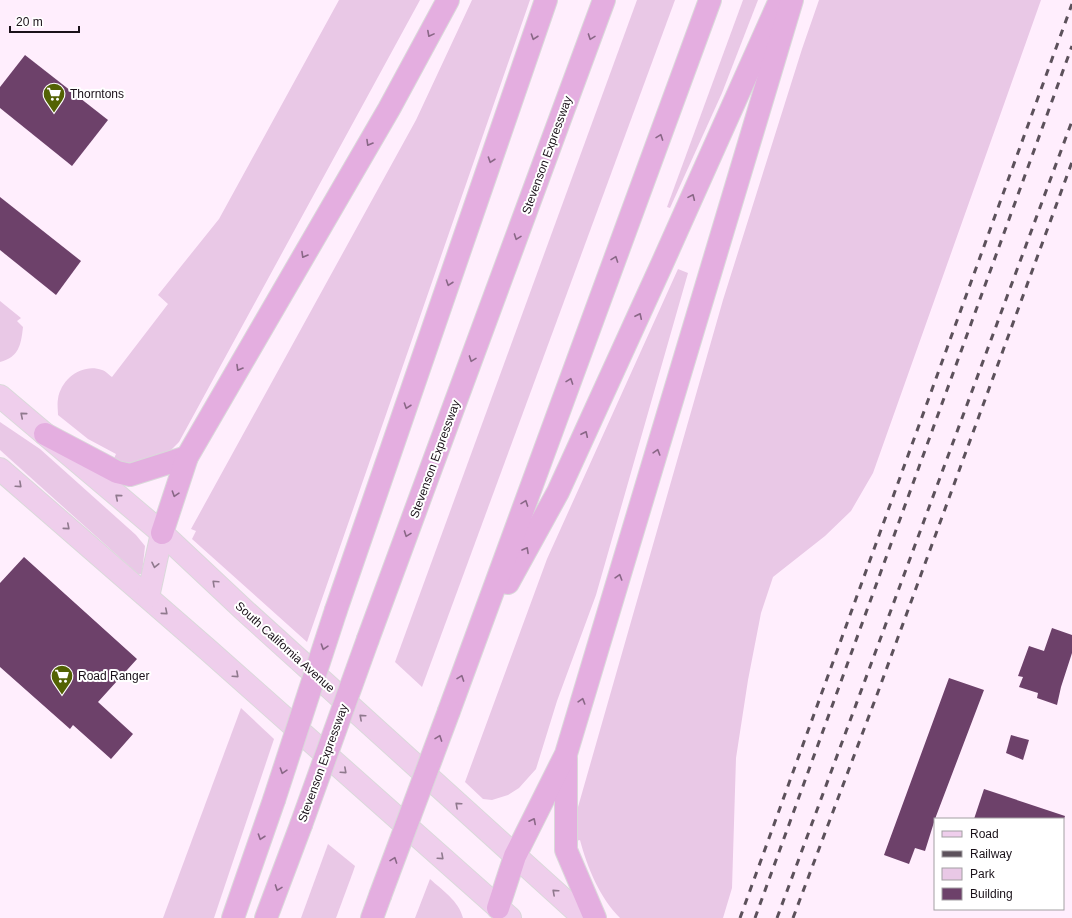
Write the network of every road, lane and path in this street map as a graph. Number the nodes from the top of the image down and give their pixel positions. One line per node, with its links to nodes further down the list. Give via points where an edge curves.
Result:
1 (448, 0): 9 (highway, one-way to 9, via 389,109)
2 (546, 0): 17 (highway, one-way to 17, bridge)
3 (604, 0): 18 (highway, Stevenson Expressway, one-way to 18, bridge)
4 (710, 0): 13 (highway, one-way to 4)
5 (780, 0): 13 (highway, one-way to 5, via 558,492)
6 (792, 0): 14 (highway, one-way to 6)
7 (0, 396): 8 (main road, South California Avenue, one-way to 7)
8 (45, 434): 9 (highway, via 117,472 130,475); 11 (main road, South California Avenue, one-way to 8)
9 (187, 457): 11 (highway, one-way to 11)
10 (0, 469): 12 (main road, one-way to 12)
11 (162, 534): 12 (main road, one-way to 12); 15 (main road, South California Avenue, one-way to 11)
12 (148, 597): 16 (main road, one-way to 16)
13 (474, 645): 19 (highway, one-way to 13, bridge)
14 (566, 754): 15 (highway, one-way to 14); 21 (highway, via 566,850)
15 (515, 856): 16 (highway); 20 (main road, South California Avenue, one-way to 15)
16 (504, 913)
17 (233, 918)
18 (266, 918)
19 (372, 918)
20 (584, 918)
21 (595, 918)

